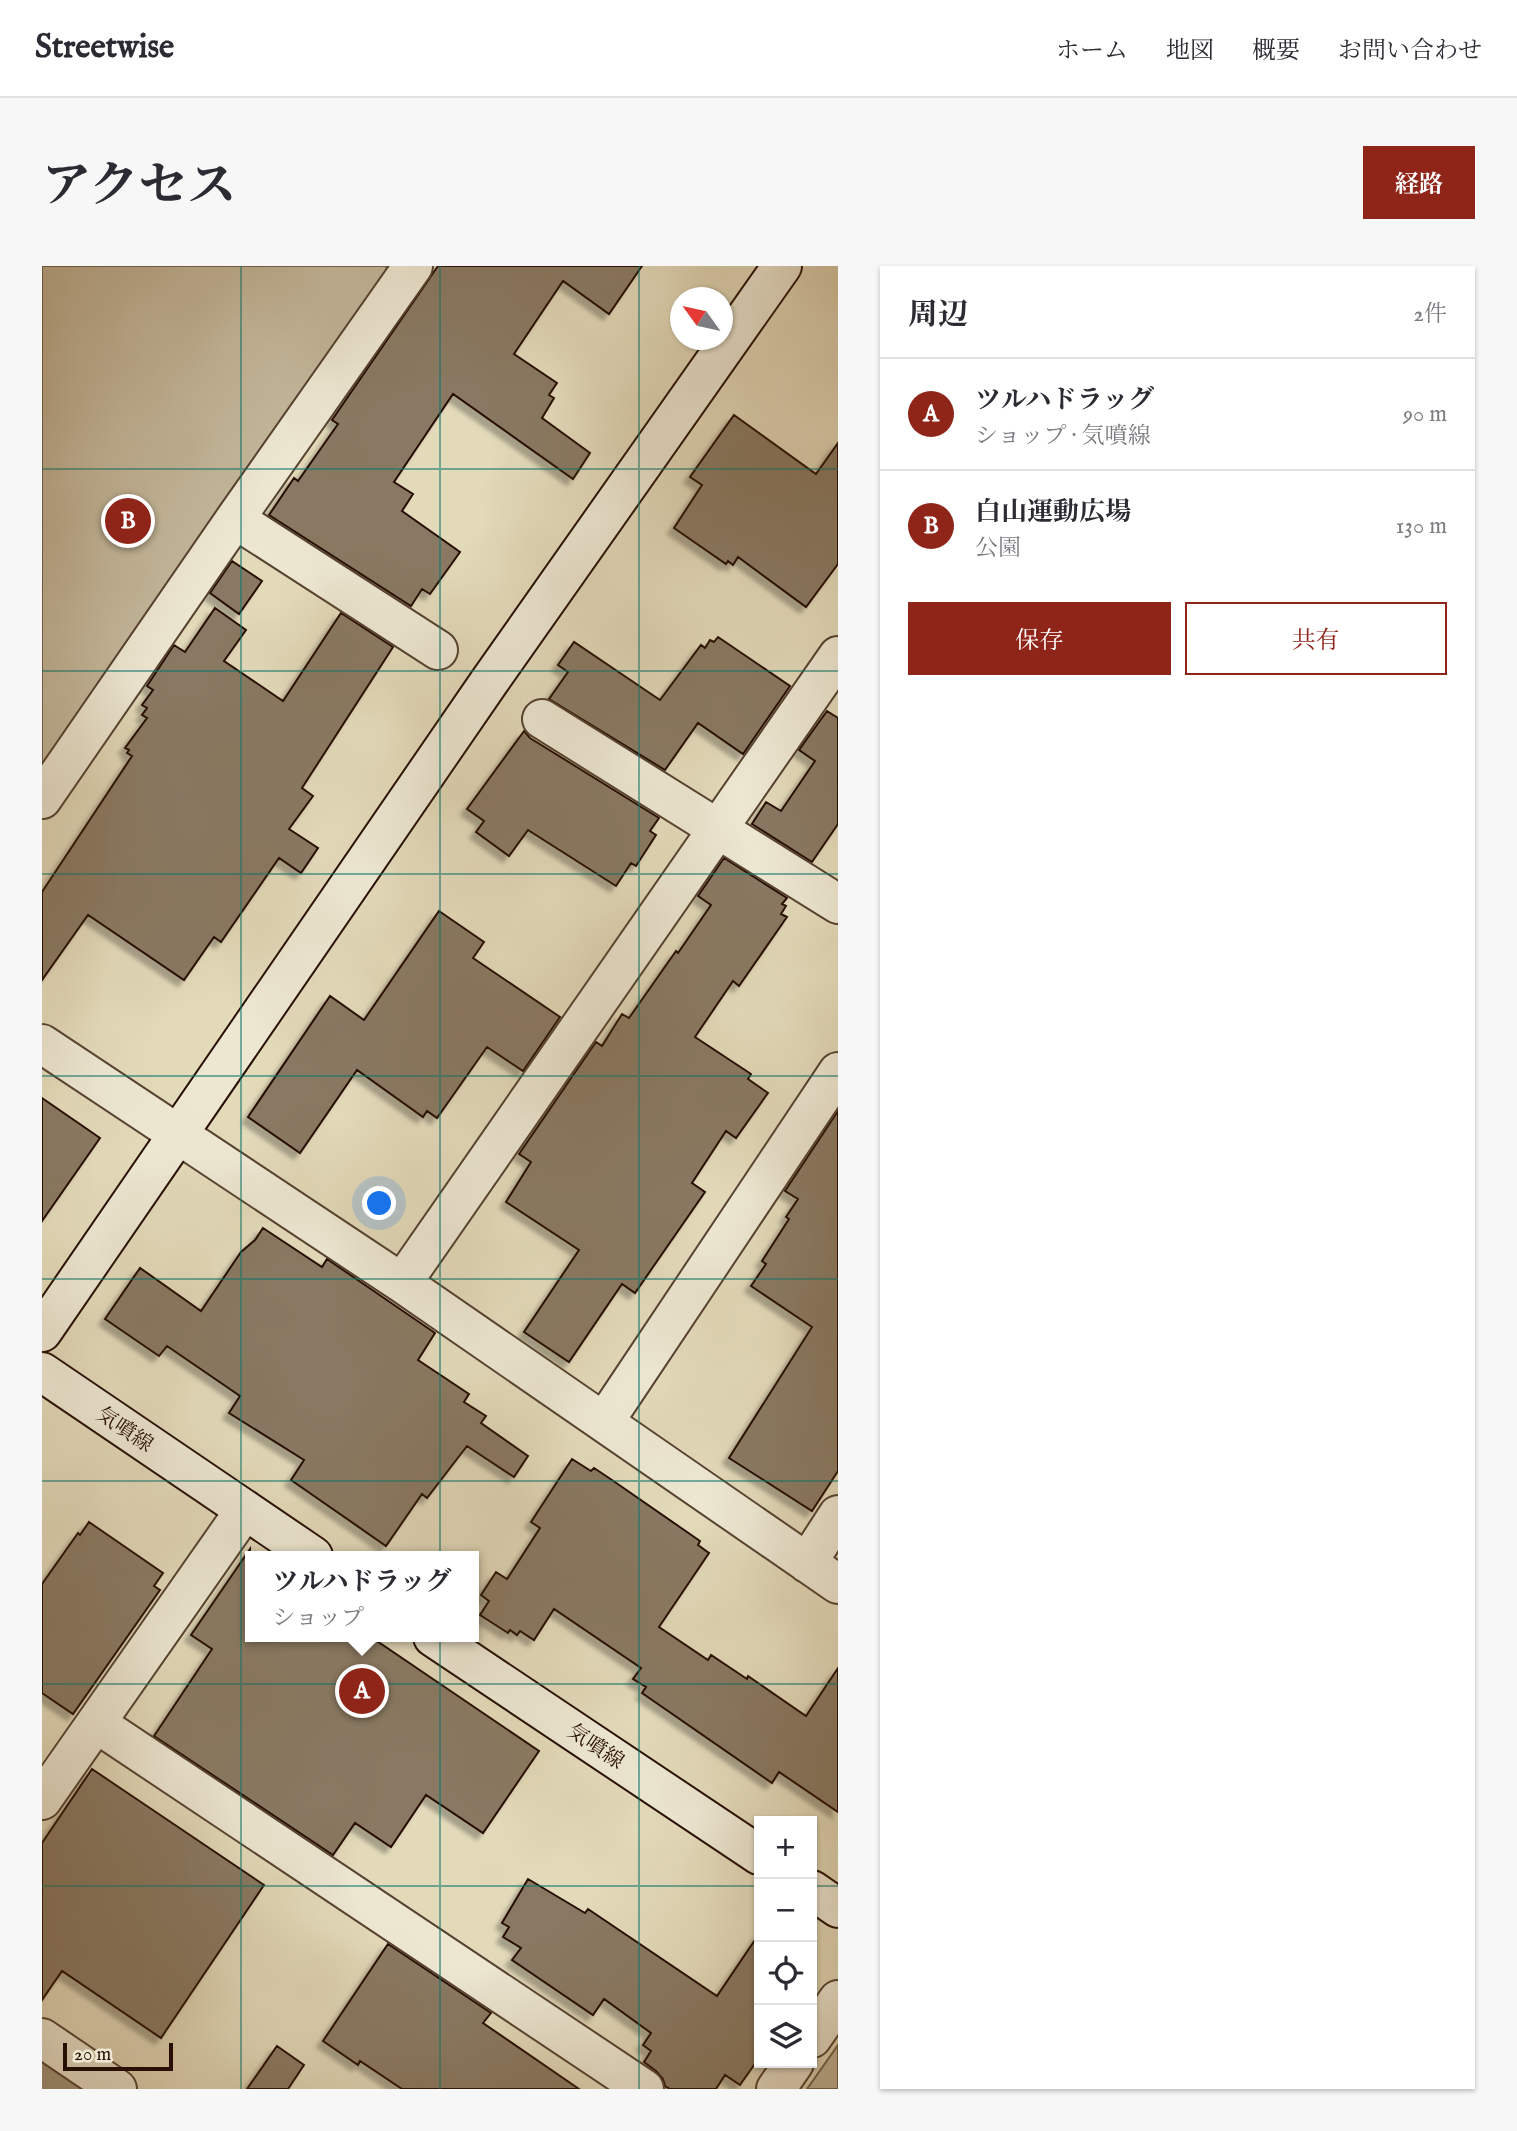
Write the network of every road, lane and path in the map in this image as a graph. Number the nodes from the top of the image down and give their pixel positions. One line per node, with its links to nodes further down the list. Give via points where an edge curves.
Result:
1 (413, 266): 3 (street)
2 (782, 266): 12 (street, via 489,682)
3 (234, 519): 4 (street); 7 (street)
4 (438, 650)
5 (838, 656): 8 (street)
6 (542, 719): 8 (street)
7 (42, 799)
8 (718, 827): 9 (street); 13 (street)
9 (838, 904)
10 (42, 1044): 12 (street)
11 (838, 1072): 16 (street)
12 (179, 1135): 13 (street); 14 (street)
13 (402, 1283): 16 (street)
14 (42, 1332)
15 (42, 1372): 17 (street, 気噴線)
16 (604, 1422): 20 (street)
17 (245, 1510): 19 (street, 気噴線); 23 (street)
18 (838, 1515): 20 (street)
19 (306, 1551)
20 (807, 1563): 21 (street)
21 (838, 1584)
22 (440, 1642): 25 (street, 気噴線)
23 (96, 1723): 24 (street); 33 (street)
24 (42, 1800)
25 (754, 1852)
26 (817, 1893): 27 (street)
27 (838, 1908)
28 (838, 2000): 29 (street)
29 (817, 2031)
30 (42, 2038): 32 (street)
31 (791, 2068): 34 (street)
32 (117, 2089)
33 (644, 2089)
34 (776, 2089)

